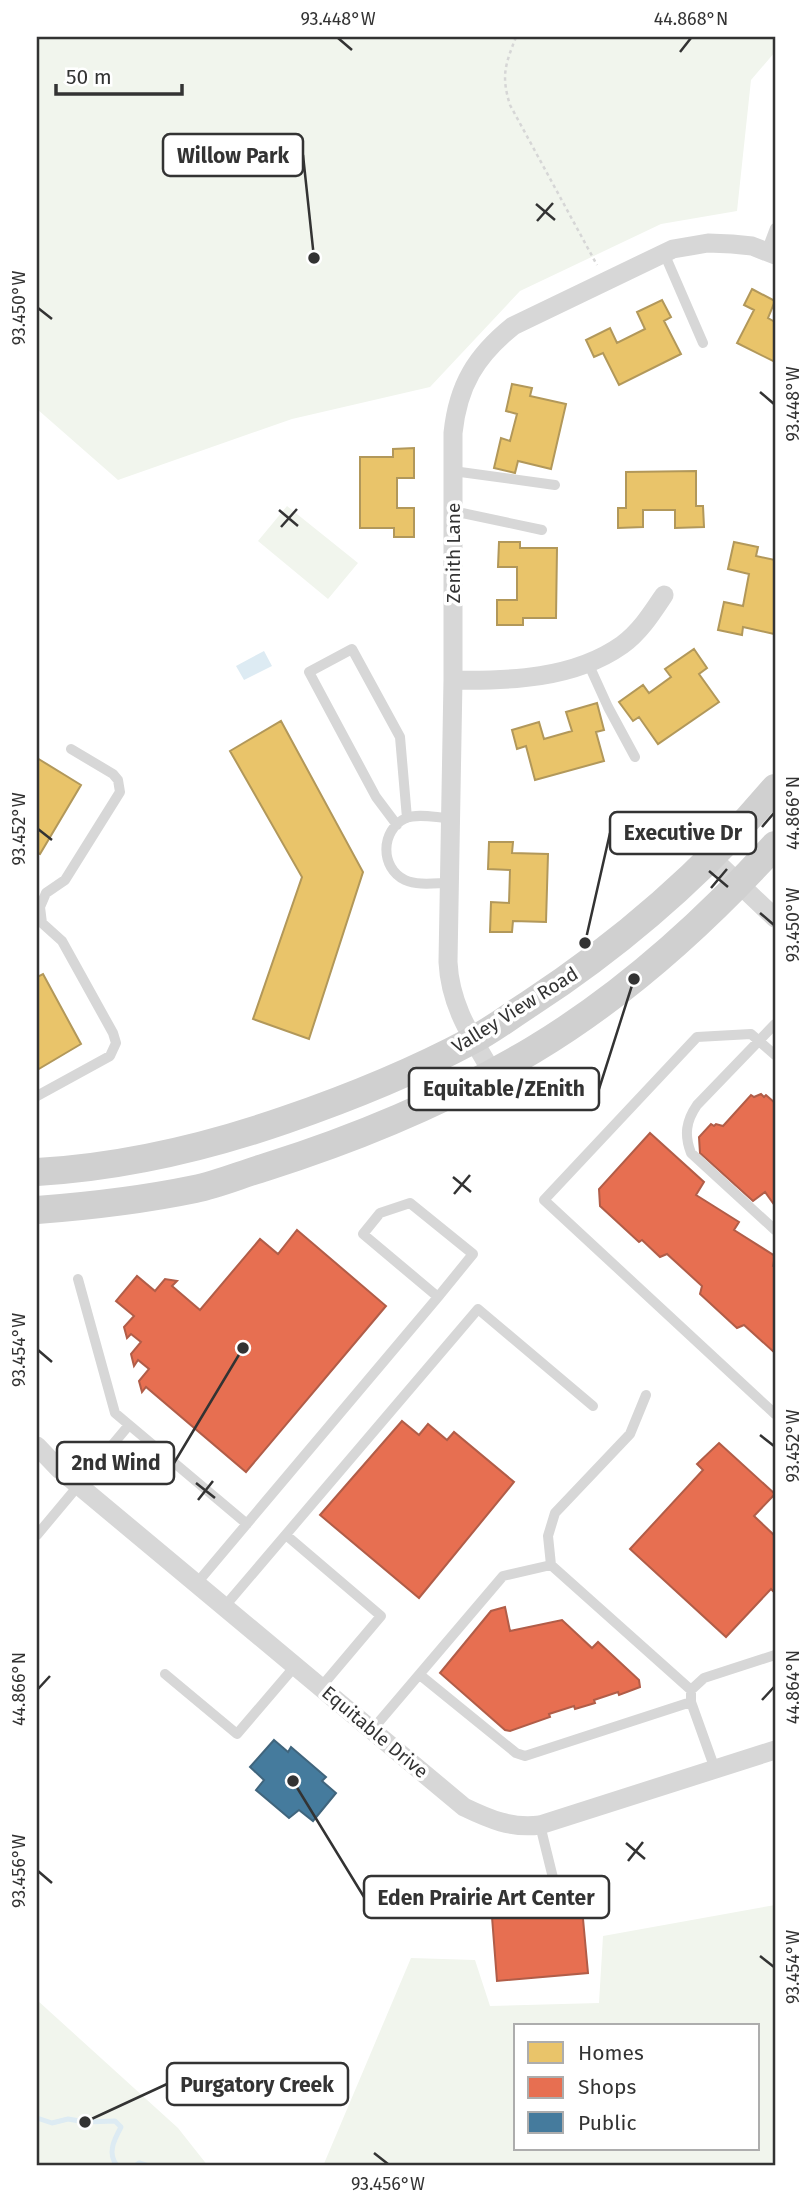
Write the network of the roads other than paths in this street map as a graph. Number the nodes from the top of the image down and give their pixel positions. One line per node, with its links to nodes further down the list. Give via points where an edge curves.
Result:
1 (775, 228): 3 (lane)
2 (664, 253): 3 (street, Zenith Lane, via 708,243 752,246); 4 (lane); 5 (street, Zenith Lane, via 513,326 492,343 463,385 455,408)
3 (770, 254)
4 (704, 343)
5 (453, 471): 6 (lane); 7 (street, Zenith Lane)
6 (555, 485)
7 (453, 511): 8 (lane); 11 (street, Zenith Lane)
8 (542, 530)
9 (664, 595): 10 (street, via 622,645)
10 (588, 663): 11 (street, via 500,681); 13 (lane)
11 (453, 680): 16 (street, Zenith Lane)
12 (71, 748): 28 (lane, via 113,774 120,792 65,880 46,893 40,907 41,923 62,941 116,1044 110,1056)
13 (635, 757)
14 (775, 788): 19 (main road, Valley View Road)
15 (407, 818): 16 (lane); 17 (lane); 17 (lane, via 400,737 352,649 309,672 376,797)
16 (450, 818): 20 (street, Zenith Lane)
17 (397, 825): 20 (lane, via 386,853 394,872 409,882)
18 (775, 845): 21 (main road, Valley View Road)
19 (711, 857): 21 (street); 24 (main road, Valley View Road, via 637,926)
20 (449, 883): 24 (street, Zenith Lane, via 449,985)
21 (739, 884): 22 (street); 27 (main road, Valley View Road, via 612,996)
22 (775, 918)
23 (775, 1024): 25 (lane)
24 (473, 1040): 27 (street, Zenith Lane); 29 (main road, Valley View Road, via 344,1099 222,1141 133,1161)
25 (758, 1040): 26 (lane); 31 (lane, via 697,1105 688,1121 687,1144 691,1153); 36 (lane, via 751,1034 697,1037 544,1200)
26 (775, 1055)
27 (492, 1072): 30 (main road, Valley View Road, via 377,1128 197,1188 103,1205)
28 (37, 1096)
29 (37, 1172)
30 (37, 1210)
31 (775, 1230)
32 (78, 1279): 37 (lane, via 115,1413)
33 (438, 1297): 33 (lane, via 363,1234 380,1213 410,1203 473,1254); 40 (lane)
34 (646, 1395): 43 (lane, via 630,1433 555,1513 547,1548)
35 (593, 1406): 42 (lane, via 478,1309)
36 (775, 1414)
37 (129, 1425): 39 (lane); 40 (lane)
38 (37, 1446): 39 (street, Equitable Drive)
39 (79, 1485): 41 (lane); 44 (street, Equitable Drive)
40 (247, 1524): 44 (lane)
41 (37, 1535)
42 (286, 1535): 45 (lane); 50 (lane, via 381,1616)
43 (551, 1565): 49 (lane, via 503,1576); 51 (lane)
44 (197, 1583): 45 (street, Equitable Drive)
45 (225, 1606): 47 (street, Equitable Drive)
46 (775, 1655): 51 (lane, via 704,1678)
47 (296, 1665): 48 (lane, via 237,1734); 50 (street, Equitable Drive)
48 (166, 1674)
49 (420, 1675): 52 (lane, via 525,1756); 53 (lane)
50 (321, 1687): 53 (street, Equitable Drive)
51 (691, 1690): 52 (lane)
52 (691, 1702): 55 (lane)
53 (372, 1730): 56 (street, Equitable Drive, via 464,1807 509,1825)
54 (775, 1750): 55 (street, Equitable Drive)
55 (715, 1769): 56 (street, Equitable Drive)
56 (540, 1825): 58 (lane)
57 (570, 1887): 58 (lane)
58 (556, 1890): 59 (lane)
59 (498, 1895)

